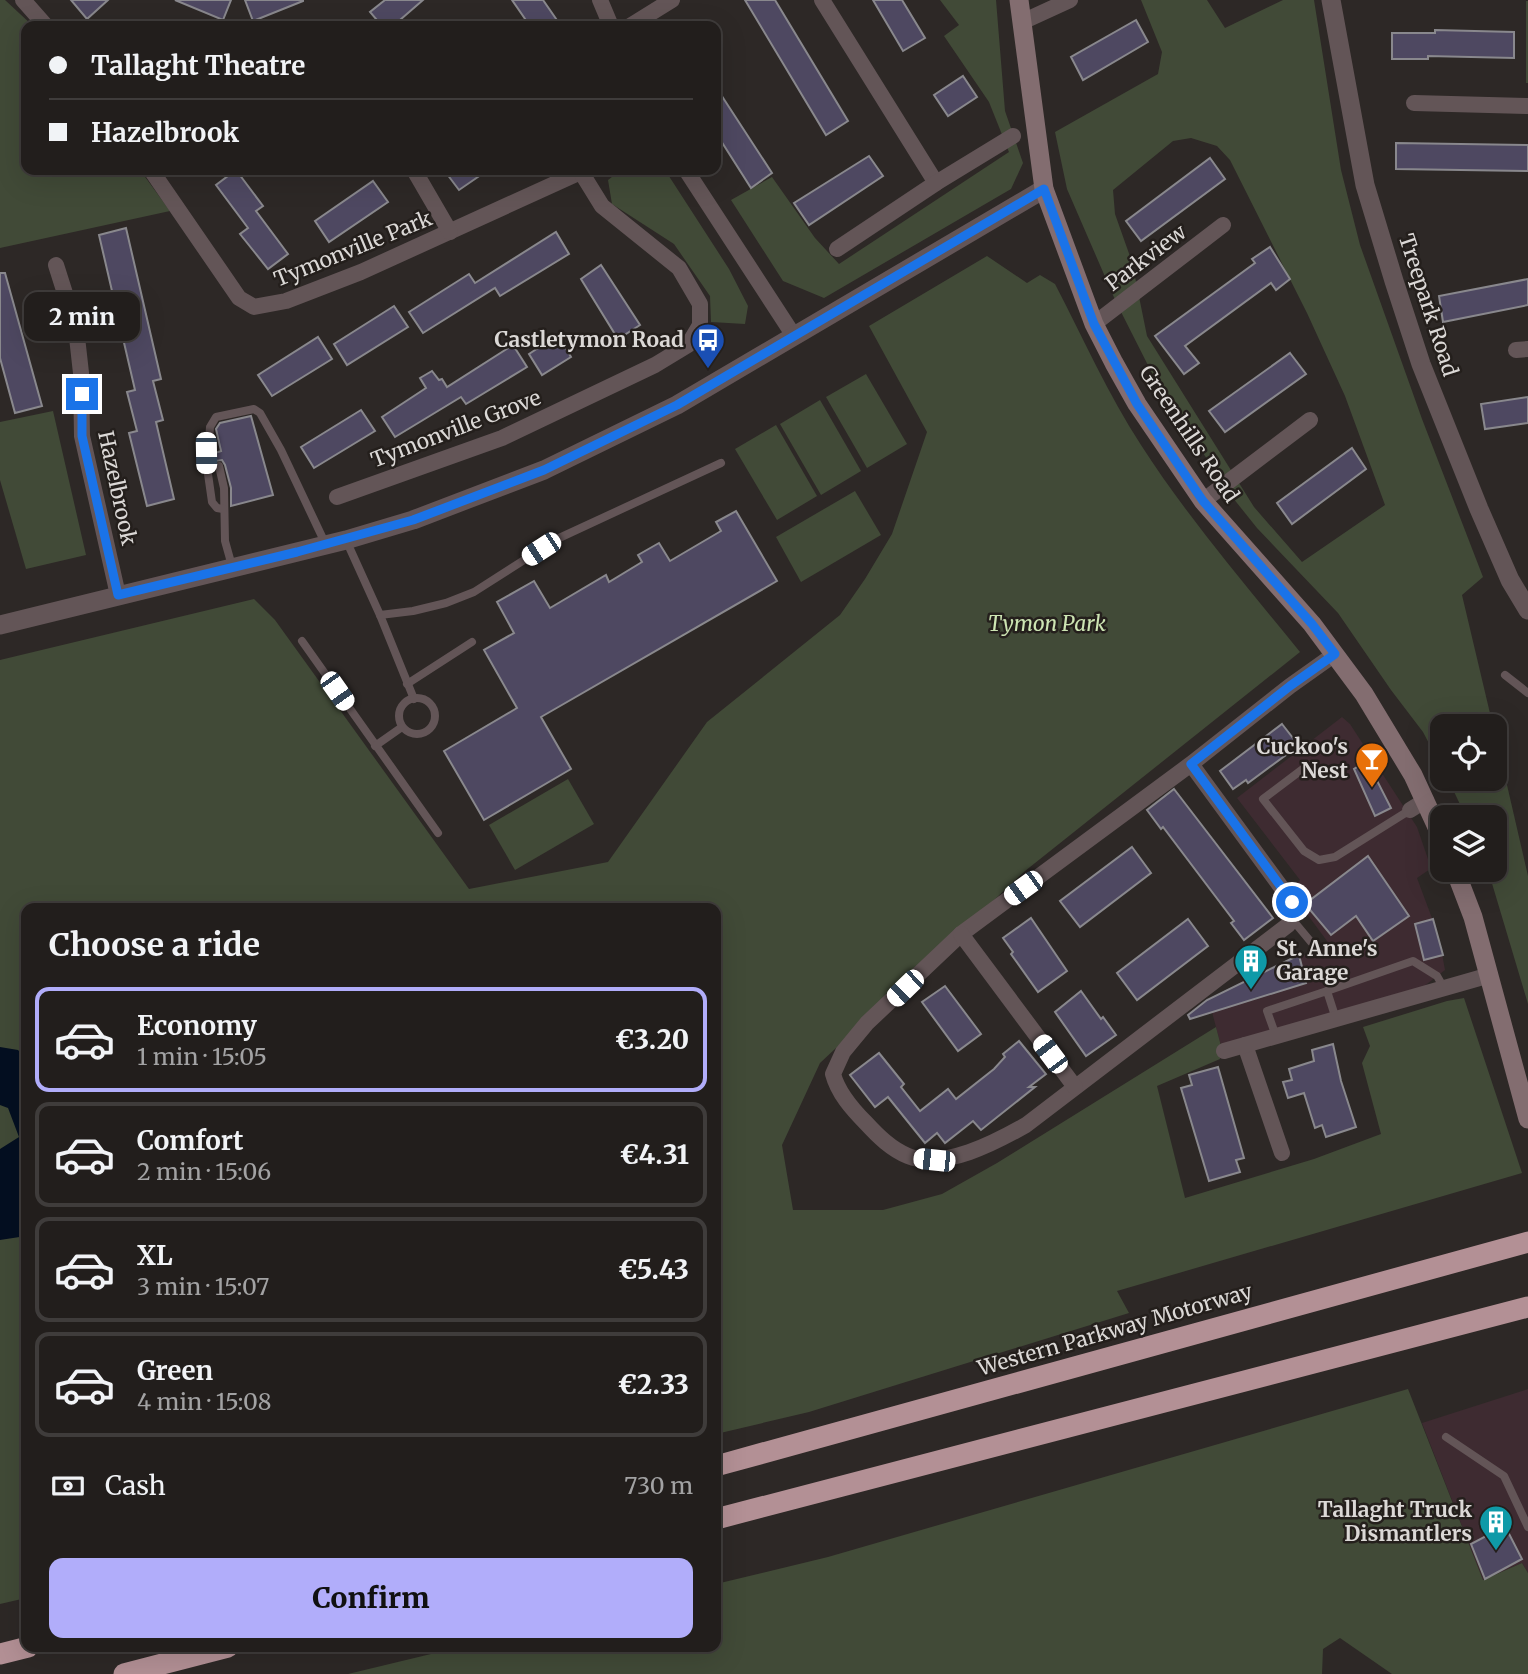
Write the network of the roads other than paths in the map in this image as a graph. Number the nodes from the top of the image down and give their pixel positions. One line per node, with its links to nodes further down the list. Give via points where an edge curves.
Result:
1 (23, 0): 8 (street)
2 (600, 0): 9 (street)
3 (672, 0): 10 (street)
4 (822, 0): 20 (street)
5 (1020, 0): 11 (main road, Greenhills Road)
6 (1070, 0): 11 (street)
7 (1331, 0): 37 (street, Treepark Road, via 1365,185 1394,281 1474,497)
8 (42, 21)
9 (609, 21)
10 (638, 21)
11 (1022, 22): 21 (main road, Greenhills Road)
12 (1414, 103): 13 (street)
13 (1528, 106)
14 (1013, 135): 20 (street)
15 (154, 175): 23 (street, Tymonville Park, via 239,299 254,307 286,301)
16 (417, 175): 23 (street)
17 (574, 175): 23 (street, Tymonville Park)
18 (585, 175): 31 (street, Tymonville Grove, via 602,206 679,268 700,304 700,325 688,345 502,438)
19 (689, 175): 27 (street)
20 (936, 183): 24 (street)
21 (1044, 189): 26 (main road, Greenhills Road); 27 (street)
22 (1223, 225): 26 (street, Parkview)
23 (450, 232)
24 (837, 249)
25 (56, 265): 36 (street, Hazelbrook, via 76,328 82,436)
26 (1094, 324): 32 (main road, Greenhills Road, via 1137,404)
27 (794, 336): 34 (street, via 677,405 544,470 413,520)
28 (1310, 420): 32 (street)
29 (721, 463): 38 (lane, via 557,539 474,592 446,603)
30 (219, 466): 33 (lane)
31 (337, 497)
32 (1203, 501): 42 (main road, Greenhills Road)
33 (223, 509): 34 (lane, via 212,502 207,467 209,427 216,417 254,409); 35 (lane)
34 (336, 542): 35 (street); 38 (lane)
35 (233, 569): 36 (street)
36 (118, 595): 39 (street)
37 (1528, 610)
38 (380, 615): 44 (lane)
39 (0, 625)
40 (302, 641): 48 (lane)
41 (472, 642): 44 (lane)
42 (1335, 654): 49 (street); 51 (main road, Greenhills Road, via 1364,694)
43 (1505, 674): 45 (lane)
44 (407, 684): 46 (lane)
45 (1528, 693)
46 (414, 699): 47 (lane, via 399,713); 47 (lane, via 432,707 434,720 421,734)
47 (402, 727): 48 (lane)
48 (375, 746): 53 (lane)
49 (1191, 764): 55 (street, via 1292,902); 56 (street)
50 (1308, 765): 51 (lane, via 1263,799 1304,852 1319,859 1335,857)
51 (1418, 805): 52 (main road, Greenhills Road)
52 (1430, 822)
53 (438, 833)
54 (1459, 882): 58 (main road)
55 (1291, 918): 57 (lane); 65 (street, via 1234,968)
56 (961, 934): 65 (street); 65 (street, via 867,1023 837,1062 835,1082 855,1113 896,1151 934,1160 1004,1138)
57 (1311, 942)
58 (1490, 975): 59 (street); 66 (main road)
59 (1444, 988): 60 (lane, via 1437,976 1413,961); 61 (street)
60 (1327, 991): 61 (lane); 62 (lane, via 1267,1011)
61 (1336, 1019): 62 (street)
62 (1276, 1037): 63 (street)
63 (1244, 1045): 64 (street); 67 (street)
64 (1224, 1051)
65 (1075, 1087)
66 (1528, 1119)
67 (1282, 1153)
68 (1528, 1241): 71 (highway, Western Parkway Motorway)
69 (1528, 1307): 72 (highway)
70 (1446, 1437): 73 (lane, via 1504,1476)
71 (721, 1465)
72 (721, 1518)
73 (1528, 1527)
74 (21, 1649): 76 (highway)
75 (209, 1652): 77 (highway)
76 (0, 1654)
77 (124, 1674)

